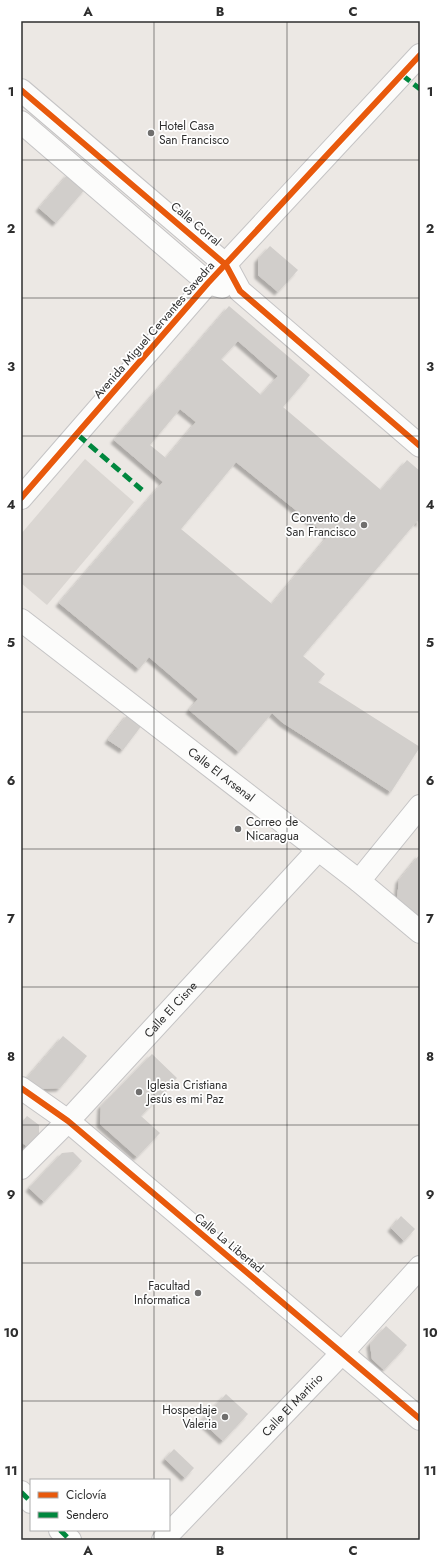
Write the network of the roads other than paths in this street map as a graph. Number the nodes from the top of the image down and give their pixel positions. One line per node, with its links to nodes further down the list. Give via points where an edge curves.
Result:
1 (420, 55): 4 (street, Avenida Miguel Cervantes Savedra)
2 (21, 90): 4 (street, Calle Corral)
3 (21, 122): 5 (street, Calle Corral)
4 (226, 265): 5 (street, Avenida Miguel Cervantes Savedra); 6 (street, Calle Corral)
5 (208, 284): 6 (street, Calle Corral); 8 (street, Avenida Miguel Cervantes Savedra)
6 (240, 291): 7 (street, Calle Corral)
7 (420, 446)
8 (21, 498)
9 (21, 620): 11 (street, Calle El Arsenal)
10 (420, 806): 12 (street)
11 (318, 850): 12 (street, Calle El Arsenal); 15 (street, Calle El Cisne)
12 (359, 881): 13 (street, Calle El Arsenal)
13 (420, 932)
14 (21, 1088): 15 (street, Calle La Libertad)
15 (68, 1121): 16 (street, Calle El Cisne); 18 (street, Calle La Libertad)
16 (21, 1168)
17 (420, 1267): 18 (street, Calle El Martirio)
18 (342, 1353): 19 (street, Calle La Libertad); 24 (street, Calle El Martirio)
19 (420, 1419)
20 (21, 1492): 21 (street)
21 (30, 1501)
22 (61, 1531): 23 (street)
23 (70, 1540)
24 (163, 1540)

